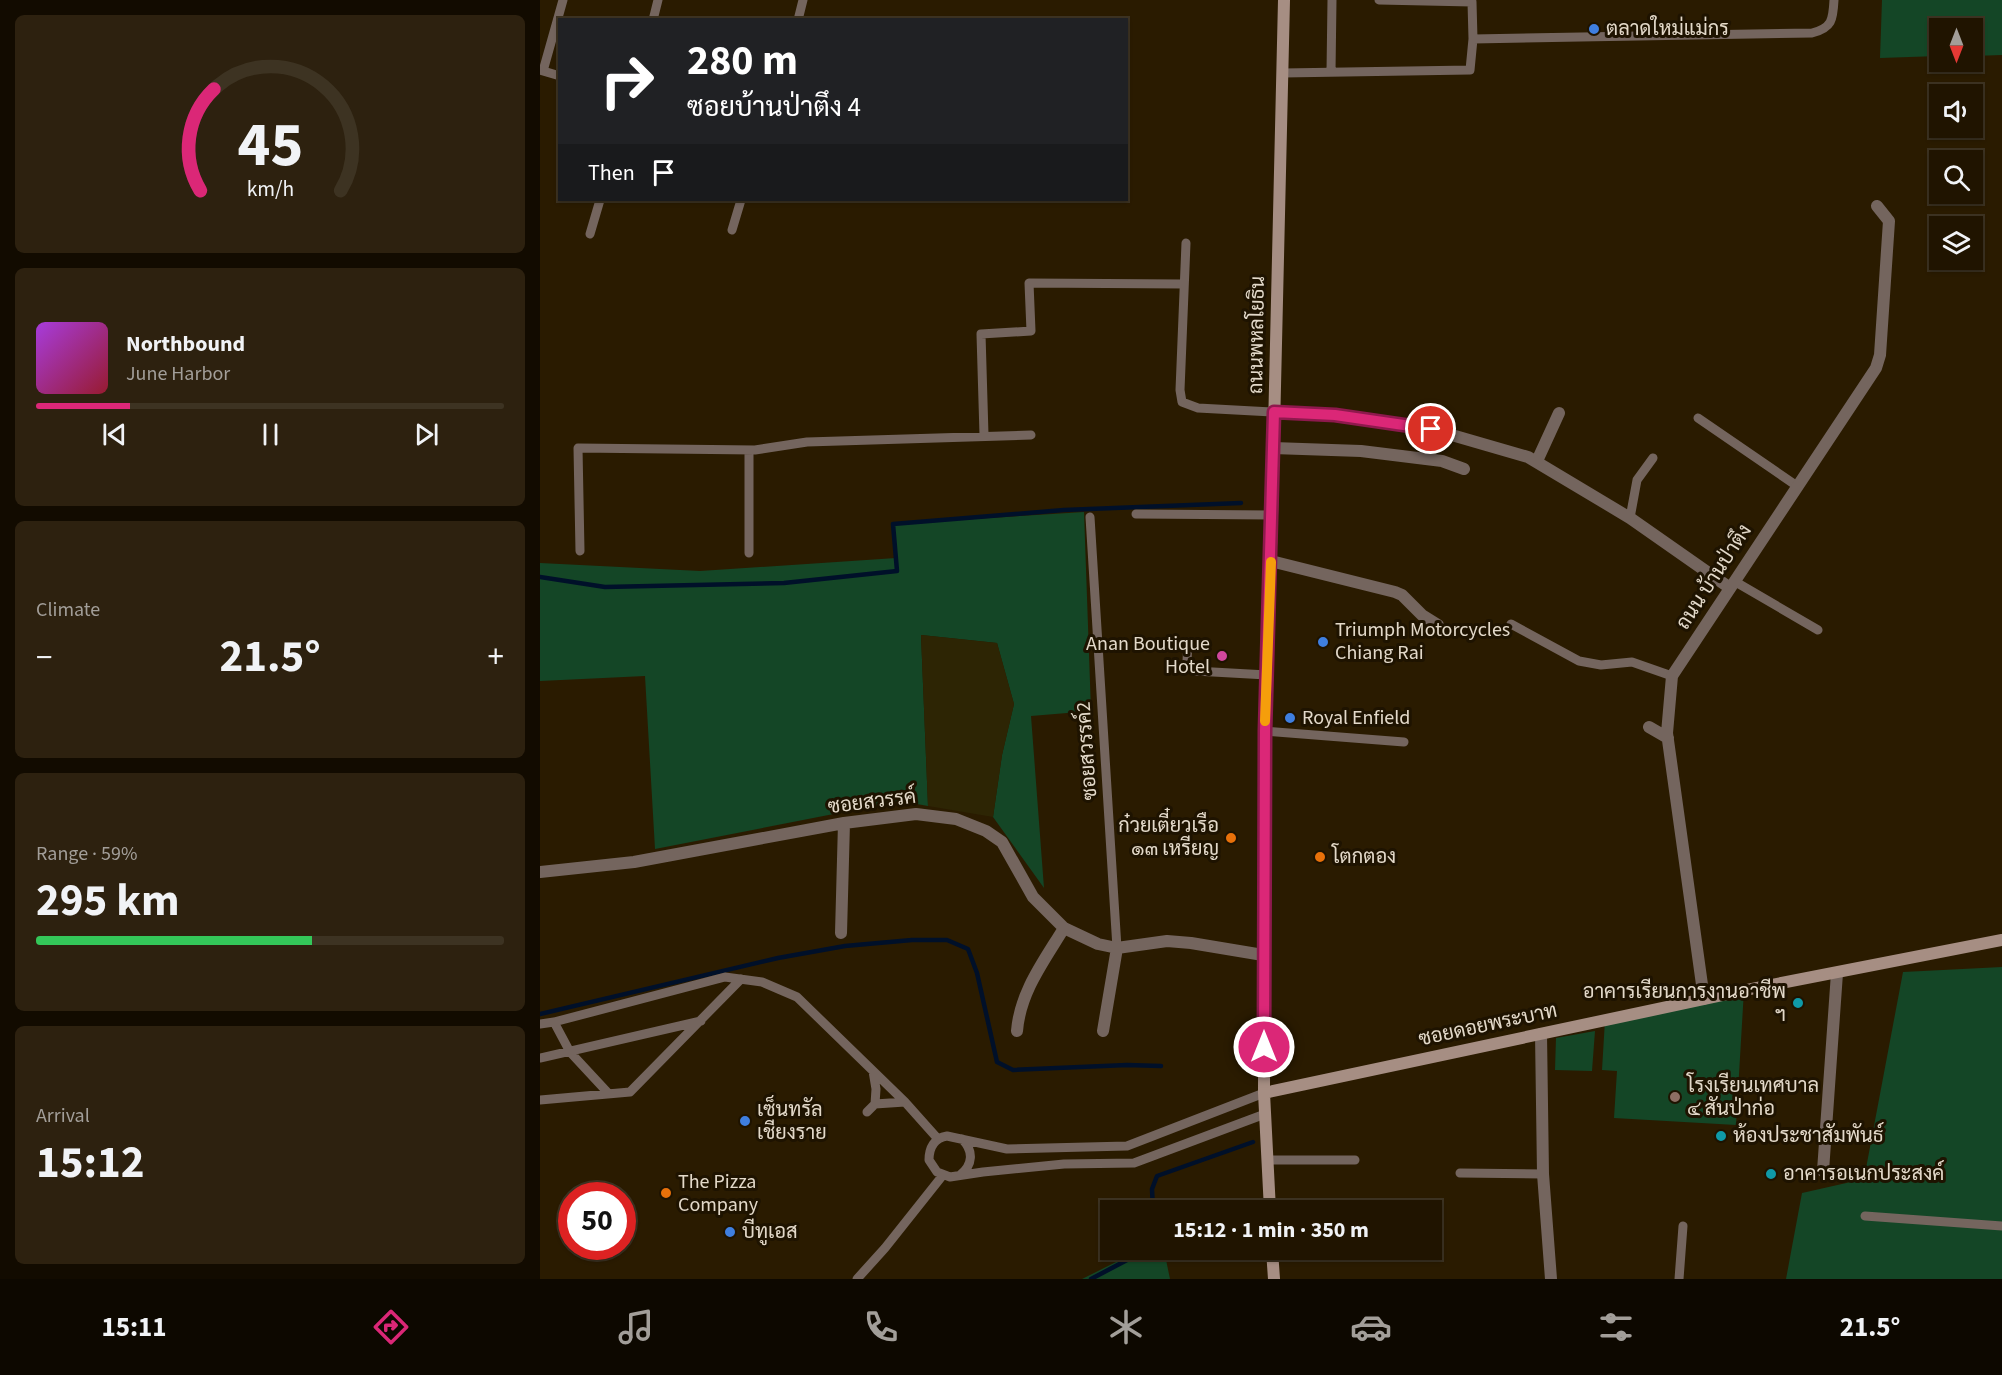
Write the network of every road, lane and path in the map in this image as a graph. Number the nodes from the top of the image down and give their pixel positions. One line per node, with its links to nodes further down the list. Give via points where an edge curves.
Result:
1 (563, 0): 12 (lane)
2 (658, 0): 9 (lane)
3 (803, 0): 10 (lane)
4 (1284, 0): 14 (main road, ถนนพหลโยธิน)
5 (1332, 0): 13 (lane)
6 (1379, 0): 8 (lane)
7 (1834, 0): 11 (lane, via 1831,23 1812,33)
8 (1472, 1): 11 (lane)
9 (653, 18)
10 (798, 18)
11 (1473, 39): 13 (lane, via 1470,70)
12 (542, 71): 15 (lane)
13 (1331, 72): 14 (lane)
14 (1283, 73): 23 (main road, ถนนพหลโยธิน)
15 (558, 75)
16 (600, 201): 20 (lane)
17 (741, 201): 19 (lane)
18 (1877, 206): 33 (street, ถนน บ้านป่าตึง, via 1889,221 1876,368)
19 (732, 230)
20 (590, 234)
21 (1186, 243): 22 (lane)
22 (1184, 284): 23 (lane, via 1182,402 1198,408); 26 (lane, via 1029,283 1031,331 981,334)
23 (1274, 412): 28 (main road, ถนนพหลโยธิน); 31 (street, via 1335,415 1431,429)
24 (1559, 413): 31 (street)
25 (1698, 418): 33 (lane)
26 (984, 435): 27 (lane); 29 (lane, via 807,442)
27 (1031, 435)
28 (1273, 448): 32 (street, via 1361,451 1442,461); 35 (main road, ถนนพหลโยธิน)
29 (749, 450): 38 (lane, via 578,448); 39 (lane)
30 (1653, 458): 37 (lane, via 1637,480)
31 (1532, 459): 37 (street)
32 (1464, 469)
33 (1797, 486): 41 (street, ถนน บ้านป่าตึง)
34 (1136, 514): 35 (lane)
35 (1272, 515): 40 (main road, ถนนพหลโยธิน)
36 (1090, 517): 57 (lane, ซอยสวรรค์2)
37 (1630, 518): 41 (street)
38 (580, 551)
39 (749, 554)
40 (1271, 561): 43 (street, via 1395,592); 46 (main road, ถนนพหลโยธิน)
41 (1732, 585): 44 (lane); 47 (street, ถนน บ้านป่าตึง)
42 (1511, 624): 47 (lane, via 1579,661 1601,665 1632,662)
43 (1438, 625)
44 (1818, 630)
45 (1188, 642): 46 (lane, via 1187,661 1195,671)
46 (1266, 675): 49 (main road, ถนนพหลโยธิน)
47 (1672, 676): 50 (street, ถนน บ้านป่าตึง)
48 (1649, 728): 50 (street)
49 (1265, 731): 51 (lane); 58 (main road, ถนนพหลโยธิน)
50 (1668, 738): 61 (street, ถนน บ้านป่าตึง)
51 (1404, 742)
52 (844, 824): 53 (street, ซอยสวรรค์, via 634,862); 54 (street, ซอยสวรรค์, via 916,814 956,819 987,831 1002,842 1033,897); 55 (street)
53 (540, 872)
54 (1064, 928): 57 (street, ซอยสวรรค์); 65 (street, via 1026,994)
55 (842, 933)
56 (2002, 940): 59 (main road, ซอยดอยพระบาท)
57 (1117, 948): 58 (street, ซอยสวรรค์, via 1191,942); 66 (street)
58 (1263, 955): 71 (main road, ถนนพหลโยธิน)
59 (1837, 972): 61 (main road, ซอยดอยพระบาท); 82 (street)
60 (741, 979): 62 (lane); 63 (lane, via 725,977); 70 (lane, via 762,982 797,998)
61 (1704, 999): 67 (main road, ซอยดอยพระบาท)
62 (702, 1020): 68 (lane); 72 (lane, via 630,1092)
63 (554, 1022): 64 (lane); 68 (lane)
64 (540, 1024)
65 (1017, 1031)
66 (1103, 1031)
67 (1541, 1034): 71 (main road, ซอยดอยพระบาท); 84 (street)
68 (570, 1052): 69 (lane); 72 (lane)
69 (540, 1058)
70 (873, 1071): 74 (lane); 75 (lane)
71 (1264, 1093): 77 (main road, ถนนพหลโยธิน); 79 (lane, via 1127,1146 1007,1149)
72 (609, 1094): 73 (lane)
73 (540, 1100)
74 (905, 1102): 75 (lane); 78 (lane)
75 (875, 1104): 76 (lane)
76 (867, 1112)
77 (1265, 1114): 80 (main road, ถนนพหลโยธิน); 85 (lane, via 1134,1163 1064,1164)
78 (938, 1139): 79 (lane, via 951,1135); 86 (lane, via 929,1160)
79 (962, 1139): 85 (lane, via 971,1159)
80 (1267, 1160): 81 (lane); 87 (main road, ถนนพหลโยธิน)
81 (1354, 1160)
82 (1822, 1172)
83 (1460, 1173): 84 (lane)
84 (1543, 1174): 94 (street)
85 (958, 1175): 86 (lane)
86 (943, 1176): 93 (lane)
87 (1269, 1200)
88 (1865, 1216): 90 (lane)
89 (1683, 1226): 95 (lane)
90 (2002, 1226)
91 (1272, 1260): 92 (main road)
92 (1273, 1278)
93 (857, 1279)
94 (1551, 1279)
95 (1679, 1279)

